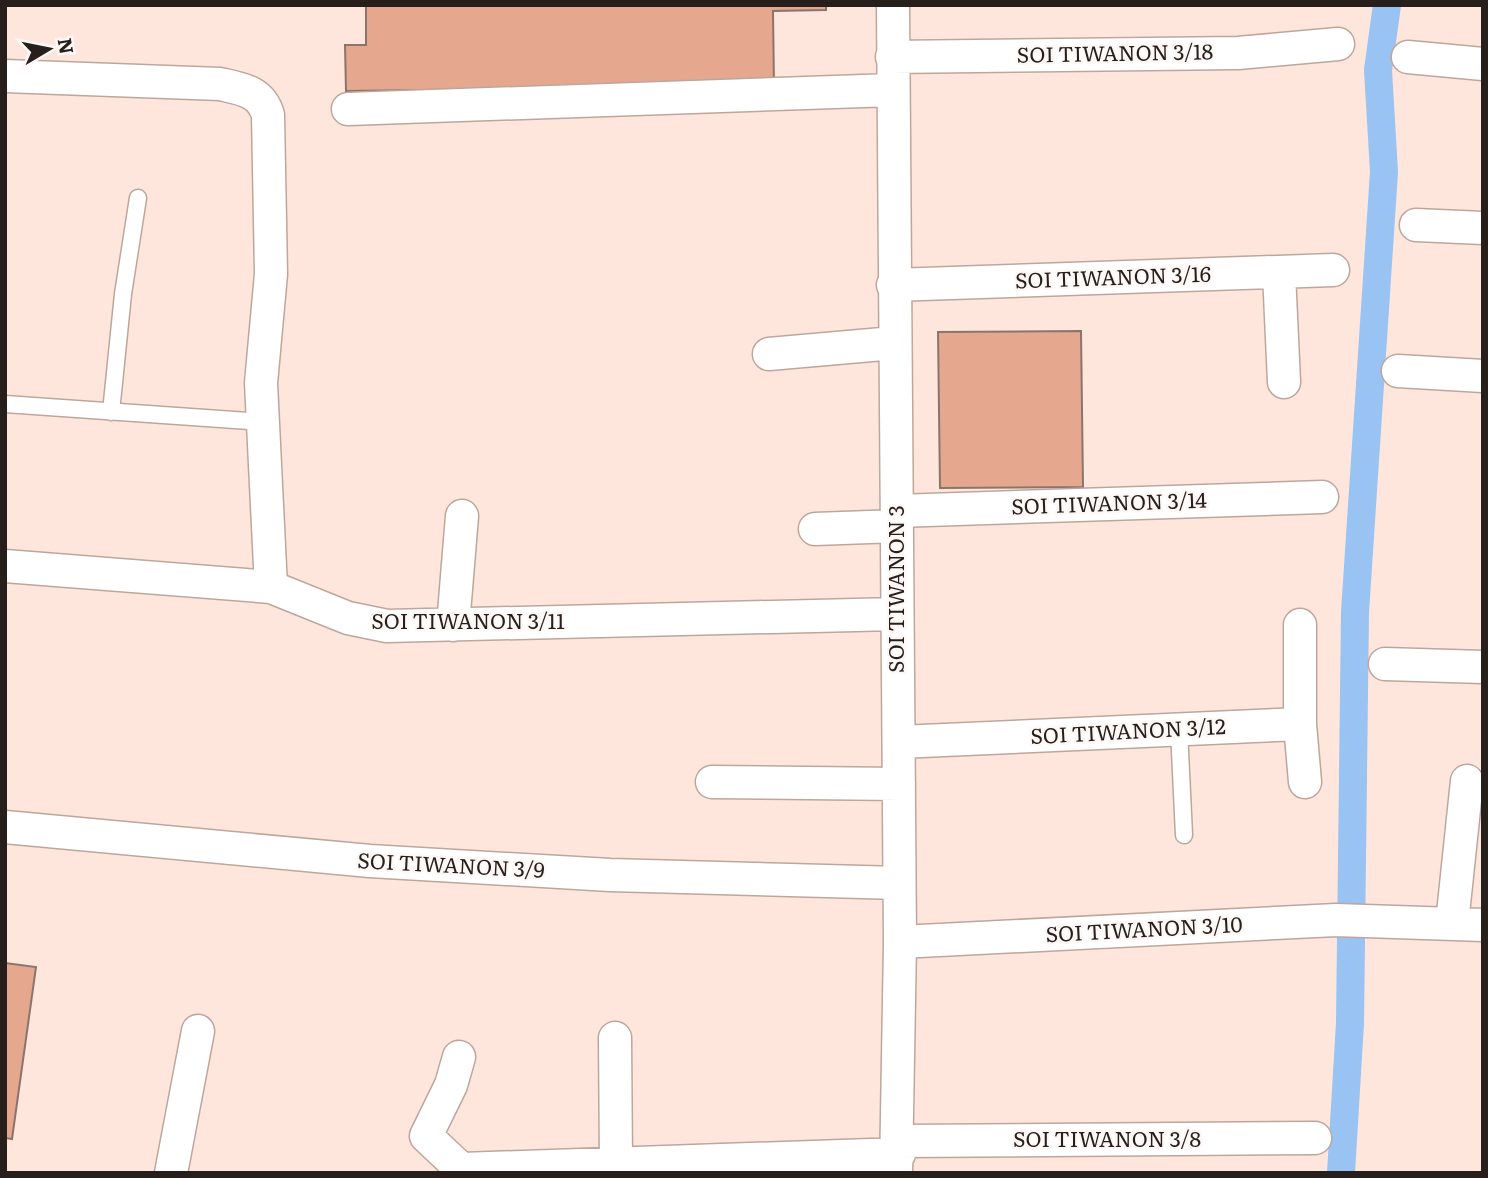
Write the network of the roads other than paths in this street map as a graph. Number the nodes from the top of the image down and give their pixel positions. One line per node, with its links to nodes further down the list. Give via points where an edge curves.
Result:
1 (892, 5): 3 (street, SOI TIWANON 3)
2 (1338, 44): 3 (street, SOI TIWANON 3/18, via 1238,53)
3 (892, 57): 7 (street, SOI TIWANON 3)
4 (1408, 57): 5 (street)
5 (1483, 64)
6 (5, 76): 22 (street, via 220,84 247,90 265,104 271,274 262,351)
7 (892, 90): 8 (street); 14 (street, SOI TIWANON 3)
8 (348, 109)
9 (138, 198): 21 (lane)
10 (1416, 225): 11 (street)
11 (1483, 228)
12 (1333, 270): 13 (street, SOI TIWANON 3/16)
13 (1279, 273): 14 (street, SOI TIWANON 3/16); 19 (street)
14 (893, 285): 15 (street, SOI TIWANON 3)
15 (894, 342): 16 (street); 25 (street, SOI TIWANON 3)
16 (769, 354)
17 (1398, 371): 18 (street)
18 (1483, 376)
19 (1284, 382)
20 (5, 404): 21 (lane)
21 (111, 412): 22 (lane)
22 (262, 422): 28 (street)
23 (1322, 496): 25 (street, SOI TIWANON 3/14)
24 (462, 516): 30 (street)
25 (897, 519): 26 (street, SOI TIWANON 3/14); 29 (street, SOI TIWANON 3)
26 (815, 529)
27 (5, 566): 28 (street, SOI TIWANON 3/11)
28 (271, 587): 30 (street, SOI TIWANON 3/11, via 369,625)
29 (896, 614): 30 (street, SOI TIWANON 3/11); 36 (street, SOI TIWANON 3)
30 (453, 625)
31 (1300, 625): 34 (street)
32 (1385, 664): 33 (street)
33 (1483, 667)
34 (1300, 724): 35 (street, SOI TIWANON 3/12); 38 (street)
35 (1179, 730): 36 (street, SOI TIWANON 3/12); 42 (lane)
36 (899, 742): 40 (street, SOI TIWANON 3)
37 (712, 782): 40 (street)
38 (1305, 782)
39 (1467, 782): 44 (street)
40 (899, 784): 43 (street, SOI TIWANON 3)
41 (5, 827): 43 (street, SOI TIWANON 3/9, via 370,861 610,875)
42 (1184, 835)
43 (899, 883): 45 (street, SOI TIWANON 3)
44 (1467, 924): 45 (street, SOI TIWANON 3/10, via 1336,920)
45 (900, 942): 50 (street, SOI TIWANON 3)
46 (198, 1031): 52 (street)
47 (615, 1038): 51 (street)
48 (459, 1057): 51 (street, SOI TIWANON 3/8, via 426,1136 461,1169)
49 (1315, 1138): 50 (street, SOI TIWANON 3/8)
50 (898, 1156): 51 (street, SOI TIWANON 3/8)
51 (616, 1164)
52 (171, 1173)

